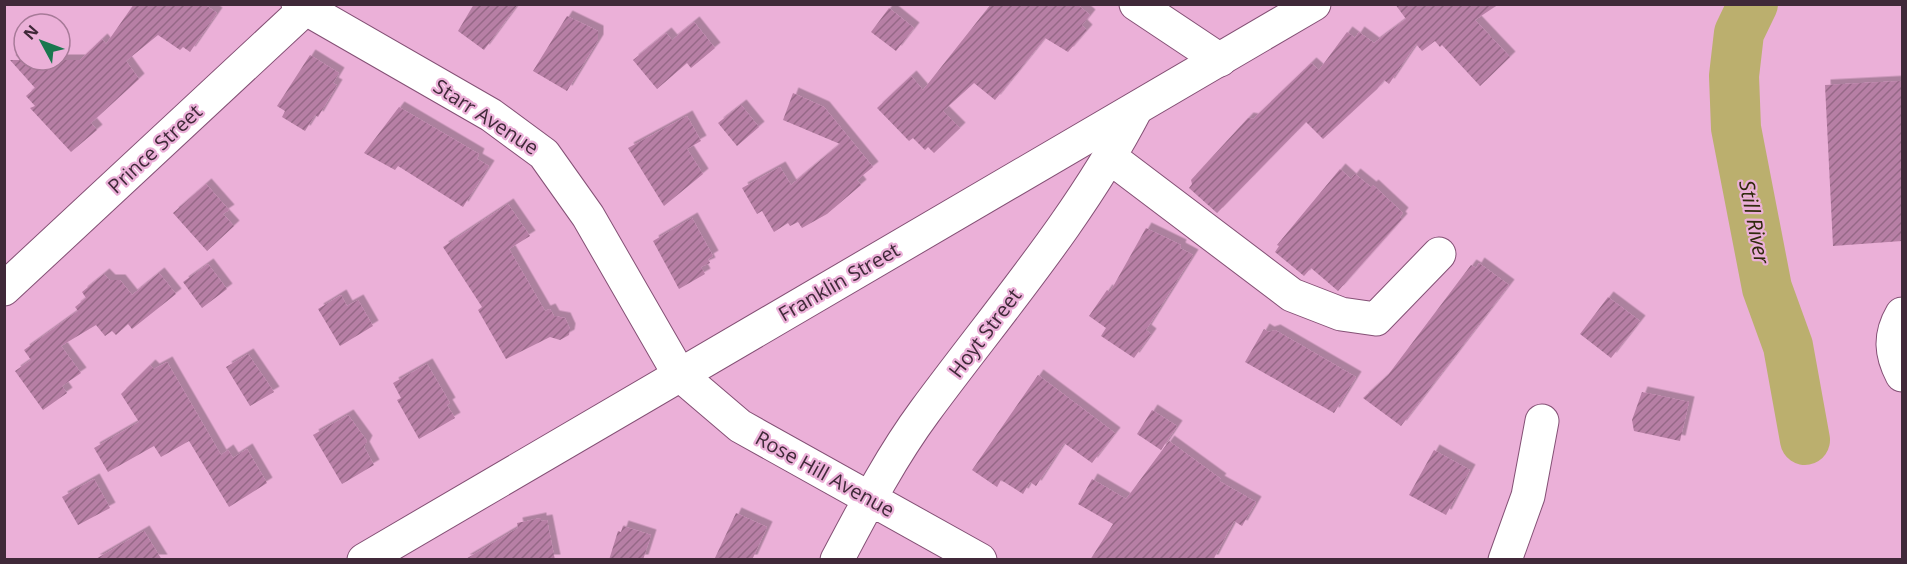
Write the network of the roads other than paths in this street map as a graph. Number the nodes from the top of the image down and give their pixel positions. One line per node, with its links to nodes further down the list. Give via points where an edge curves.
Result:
1 (1137, 4): 4 (street)
2 (1314, 4): 4 (street, Franklin Street)
3 (301, 7): 8 (street, Prince Street); 10 (street, Starr Avenue, via 491,115 544,154 588,216)
4 (1220, 60): 5 (street, Franklin Street)
5 (1136, 109): 6 (street, Hoyt Street); 10 (street, Franklin Street)
6 (1111, 158): 7 (street, via 1292,295 1341,314 1376,319); 13 (street, Hoyt Street, via 1021,286 924,413)
7 (1439, 254)
8 (4, 289)
9 (1902, 314): 11 (street, via 1894,329 1892,345)
10 (679, 374): 13 (street, Rose Hill Avenue, via 740,426); 14 (street, Franklin Street)
11 (1902, 375)
12 (1542, 421): 17 (street, via 1528,496)
13 (869, 499): 15 (street, Hoyt Street); 16 (street, Rose Hill Avenue)
14 (364, 560)
15 (837, 560)
16 (980, 560)
17 (1505, 560)

